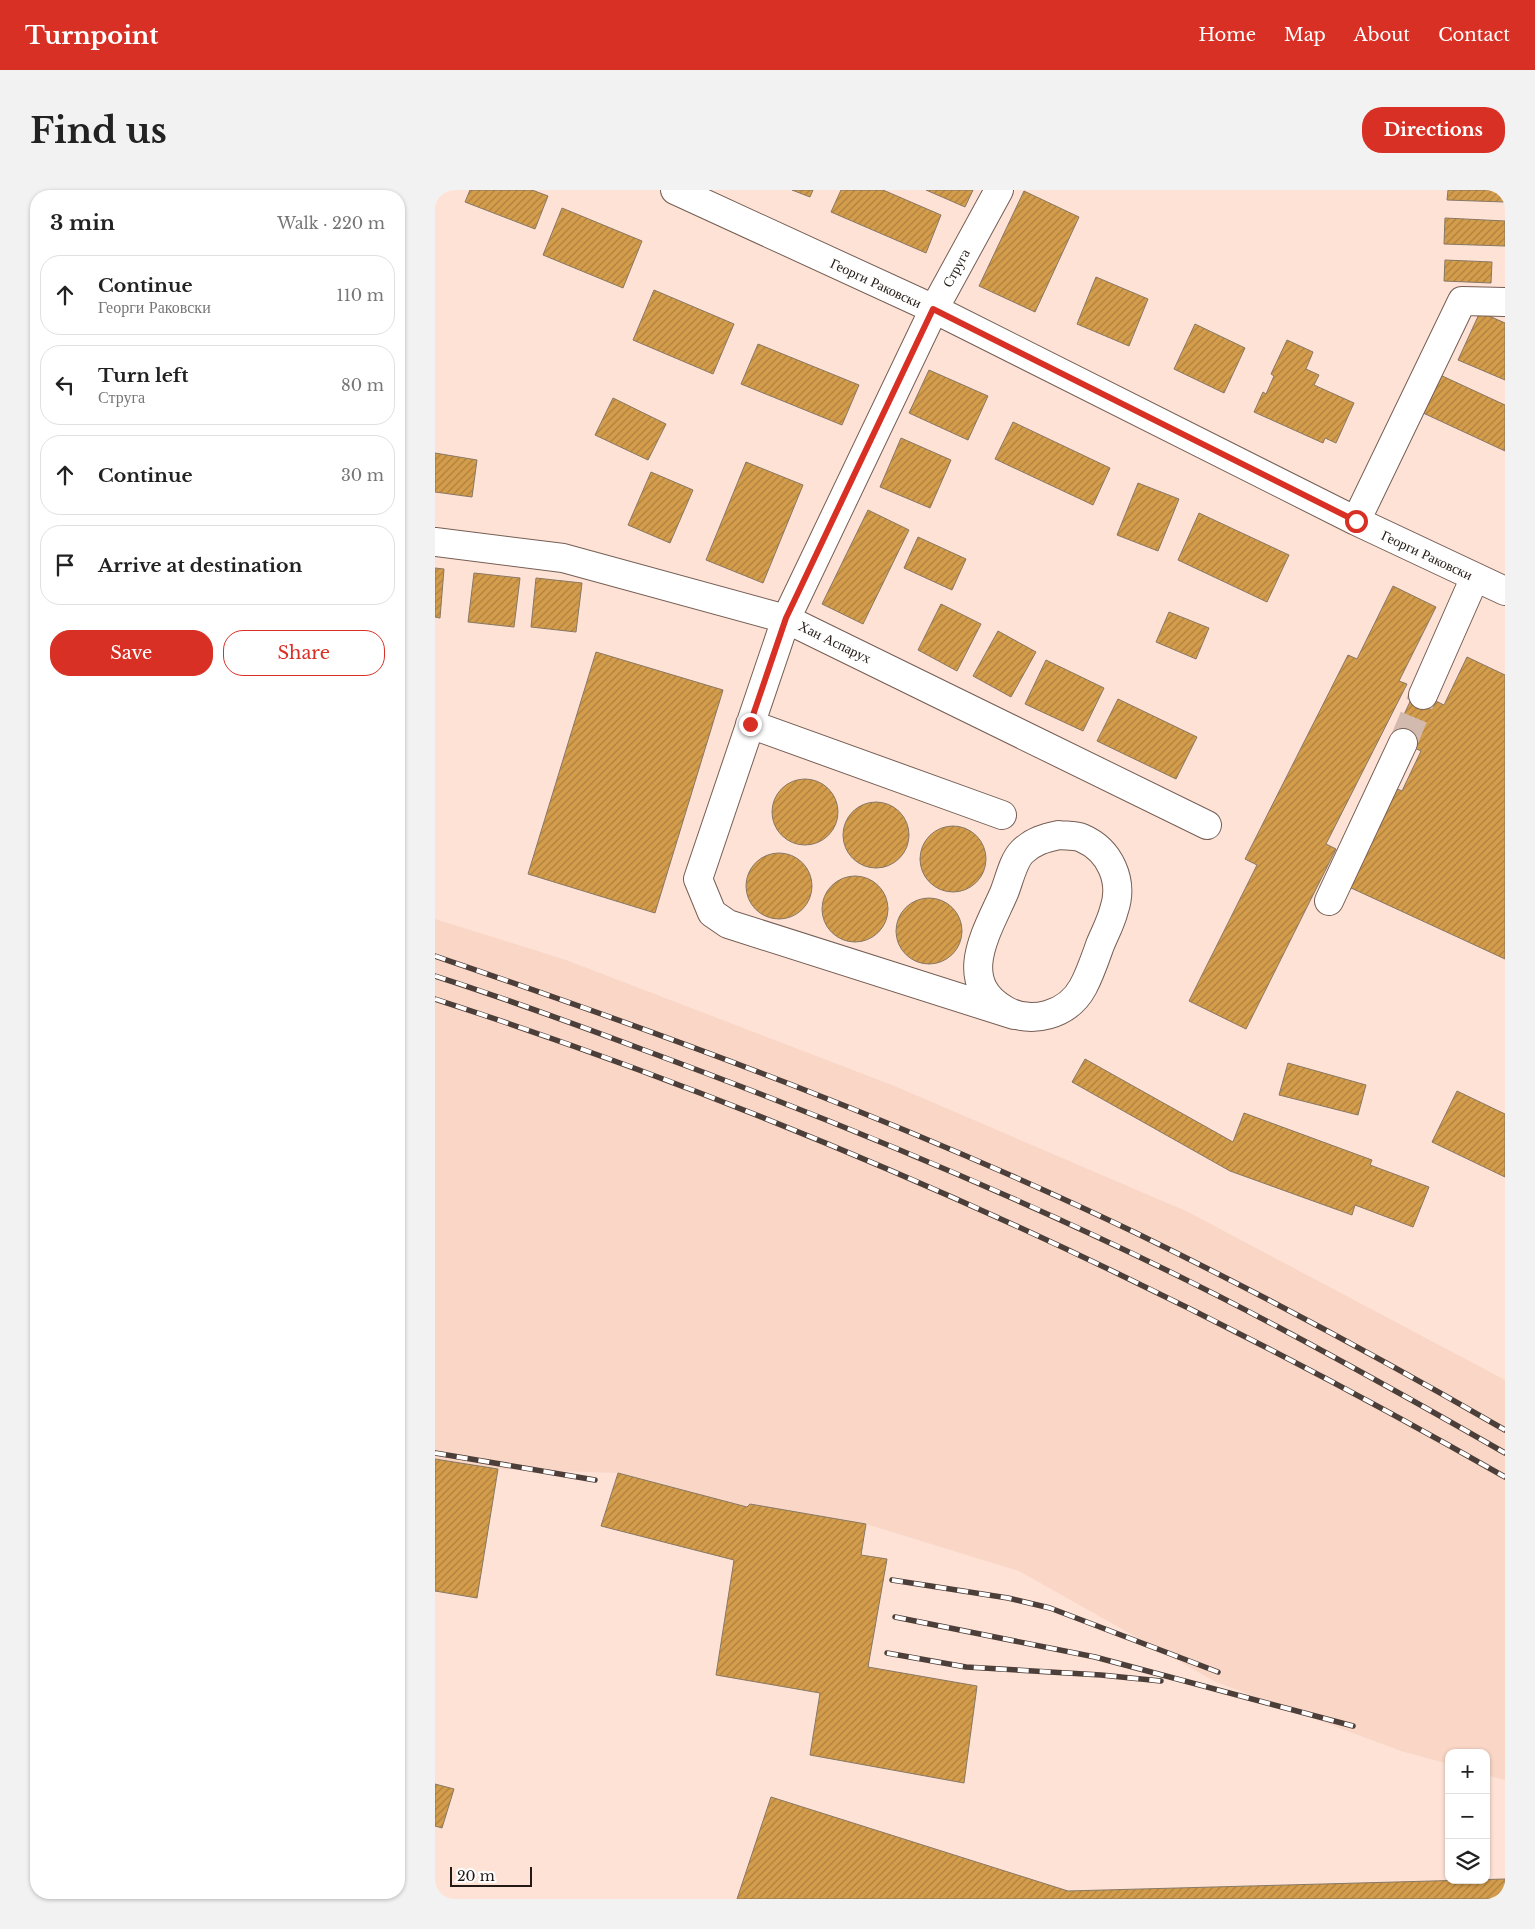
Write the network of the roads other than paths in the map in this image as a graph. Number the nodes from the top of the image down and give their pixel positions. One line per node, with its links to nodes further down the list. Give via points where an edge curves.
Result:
1 (675, 190): 4 (street, Георги Раковски)
2 (999, 190): 4 (street, Струга)
3 (1505, 302): 5 (street, via 1462,300)
4 (933, 309): 5 (street, Георги Раковски); 9 (street, Струга)
5 (1356, 521): 7 (street, Георги Раковски)
6 (435, 542): 9 (street, Хан Аспарух, via 563,558)
7 (1475, 577): 8 (street, Георги Раковски); 10 (street)
8 (1505, 591)
9 (786, 618): 11 (street, Струга); 14 (street, Хан Аспарух)
10 (1423, 695)
11 (750, 724): 13 (street); 16 (street, Струга, via 697,879 712,913 728,924)
12 (1403, 742): 15 (street)
13 (1002, 815)
14 (1207, 825)
15 (1329, 901)
16 (1013, 1015): 16 (street, via 1035,1018 1056,1013 1073,999 1083,988 1115,908 1118,887 1113,866 1099,848 1081,838 1059,835 1038,840 1021,853 980,948 976,966 982,986 995,1004)

